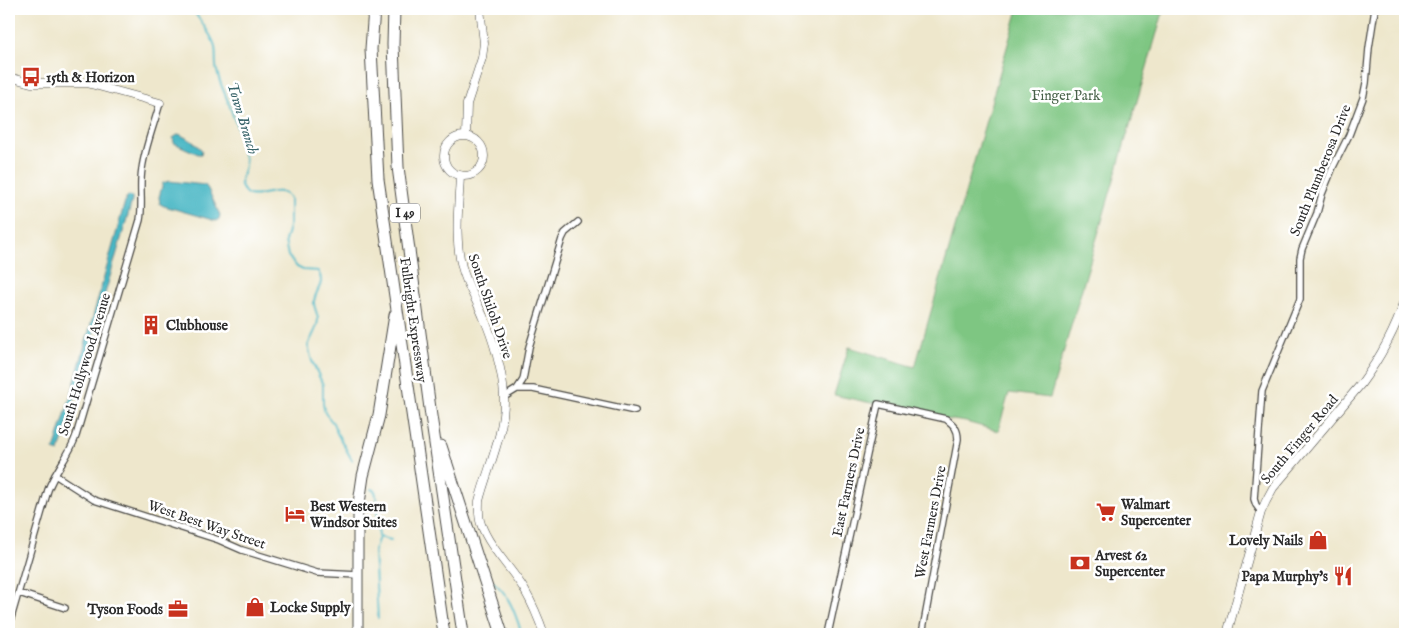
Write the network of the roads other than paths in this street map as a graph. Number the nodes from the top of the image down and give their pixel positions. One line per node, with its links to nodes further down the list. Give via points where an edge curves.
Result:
1 (374, 9): 11 (highway, Fulbright Expressway / I 49, via 372,49 378,179)
2 (394, 9): 15 (highway, Fulbright Expressway / I 49, via 398,167)
3 (480, 9): 7 (street, via 484,43 467,104)
4 (1375, 9): 19 (street, South Plumberosa Drive, via 1363,98 1302,249 1300,299 1262,391 1254,499)
5 (9, 77): 6 (street, via 31,83 87,83)
6 (160, 103): 17 (street, South Hollywood Avenue, via 142,169 140,220 76,436)
7 (466, 136): 8 (street, via 459,136 448,143 444,155 447,167); 8 (street, via 478,141 484,160 471,175)
8 (460, 175): 13 (street, South Shiloh Drive, via 458,241 461,266 490,333)
9 (578, 222): 12 (street, via 570,227 562,240 529,347 523,380)
10 (1405, 300): 19 (street, South Finger Road, via 1390,339 1370,371 1273,488)
11 (396, 304): 18 (highway, via 379,415); 25 (highway, Fulbright Expressway / I 49)
12 (517, 389): 13 (street); 14 (street, via 533,388)
13 (504, 397): 28 (street, South Shiloh Drive, via 499,434 479,501 480,523 524,588)
14 (635, 411)
15 (431, 416): 26 (highway, Fulbright Expressway / I 49); 27 (highway)
16 (946, 419): 29 (street, East Farmers Drive, via 878,404); 30 (street, West Farmers Drive, via 958,432 958,439)
17 (54, 476): 20 (street, West Best Way Street, via 94,500 242,550 317,573); 21 (street, South Hollywood Avenue)
18 (358, 510): 20 (main road)
19 (1261, 512): 31 (street, South Finger Road)
20 (359, 575): 24 (main road)
21 (18, 593): 22 (street); 23 (street, South Hollywood Avenue)
22 (65, 608)
23 (9, 625)
24 (358, 634)
25 (444, 634)
26 (462, 634)
27 (502, 634)
28 (544, 634)
29 (828, 634)
30 (922, 634)
31 (1227, 634)

